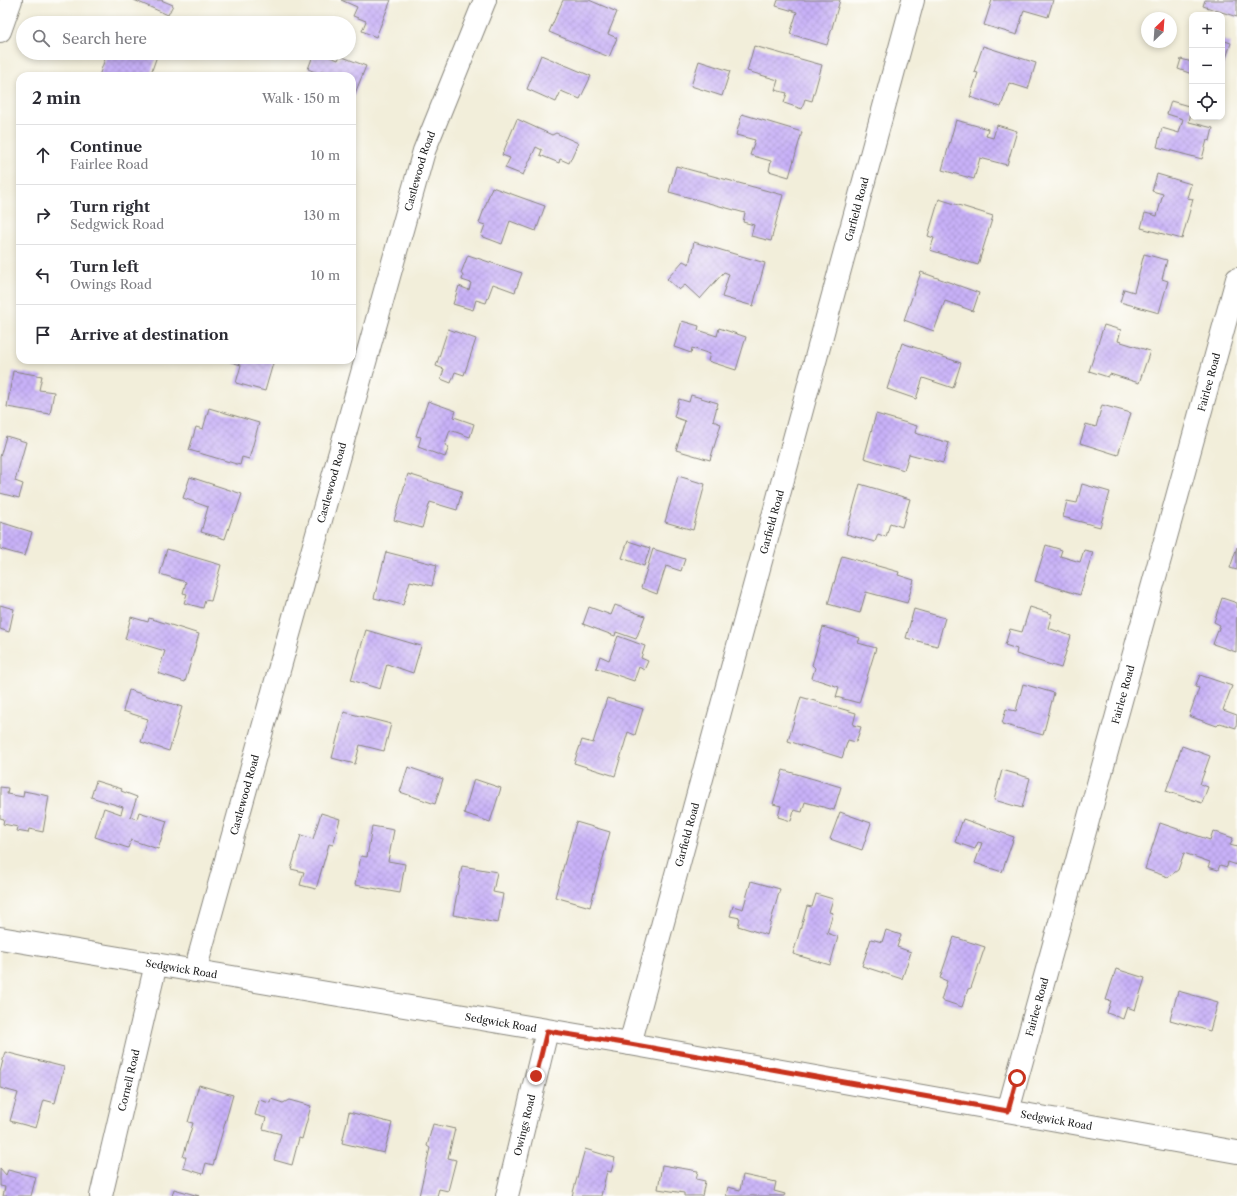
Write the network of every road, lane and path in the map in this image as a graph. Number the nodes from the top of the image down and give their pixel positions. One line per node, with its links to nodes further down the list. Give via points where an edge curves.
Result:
1 (11, 0): 4 (street)
2 (485, 0): 8 (street, Castlewood Road, via 424,151)
3 (913, 0): 10 (street, Garfield Road)
4 (0, 31)
5 (1237, 279): 11 (street, Fairlee Road)
6 (0, 938): 7 (street, Sedgwick Road)
7 (156, 964): 8 (street, Sedgwick Road); 13 (street, Cornell Road)
8 (196, 971): 9 (street, Sedgwick Road)
9 (547, 1031): 10 (street, Sedgwick Road); 14 (street, Owings Road)
10 (630, 1044): 11 (street, Sedgwick Road)
11 (1008, 1111): 12 (street, Sedgwick Road)
12 (1237, 1152)
13 (101, 1196)
14 (507, 1196)

